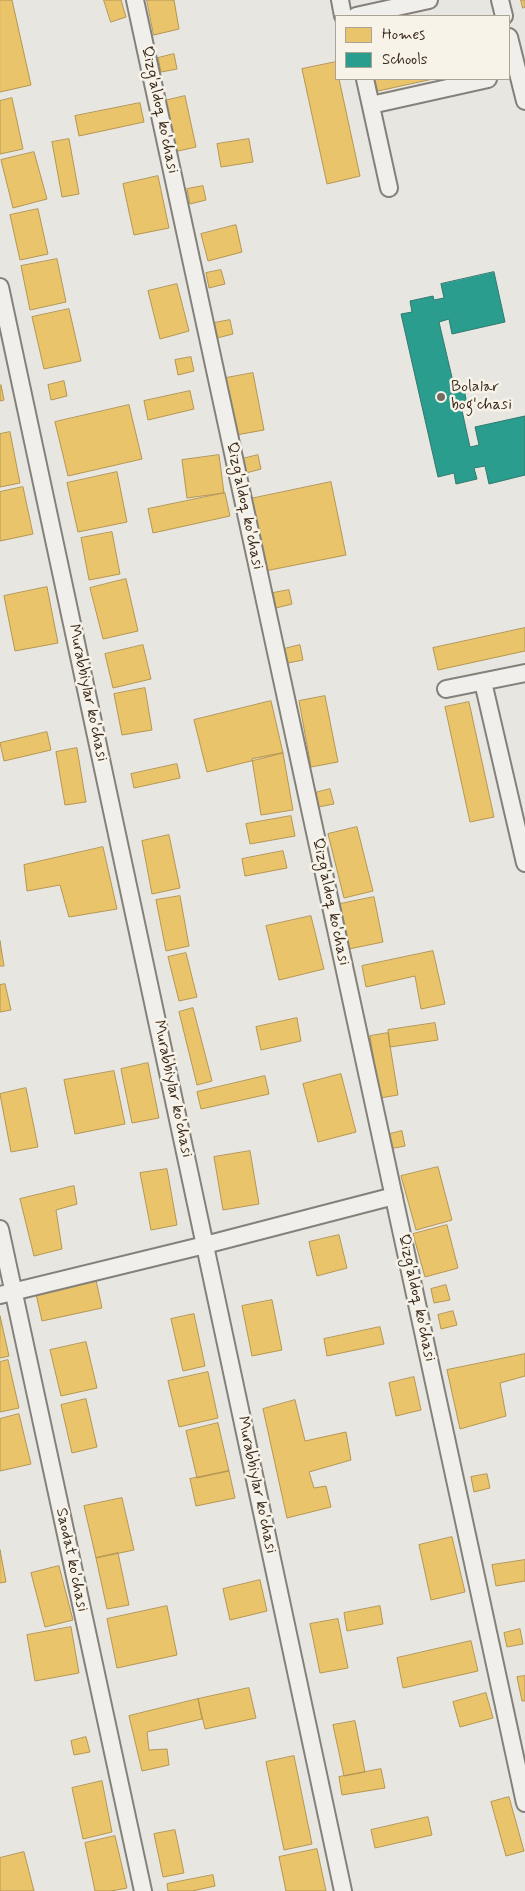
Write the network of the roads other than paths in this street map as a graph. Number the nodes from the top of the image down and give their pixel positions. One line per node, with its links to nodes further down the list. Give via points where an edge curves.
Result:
1 (135, 0): 21 (street, Qizg'aldoq ko'chasi)
2 (340, 0): 5 (street)
3 (429, 0): 6 (street)
4 (500, 0): 7 (street)
5 (343, 15)
6 (361, 15)
7 (504, 15)
8 (510, 45): 9 (street)
9 (513, 73): 12 (street)
10 (365, 80): 13 (street)
11 (484, 80): 13 (street)
12 (525, 101)
13 (371, 105): 14 (street)
14 (389, 188)
15 (0, 287): 23 (street, Murabbiylar ko'chasi)
16 (525, 673): 17 (street)
17 (483, 682): 18 (street); 19 (street)
18 (446, 689)
19 (518, 802): 20 (street)
20 (525, 863)
21 (394, 1196): 23 (street); 25 (street, Qizg'aldoq ko'chasi)
22 (0, 1229): 24 (street, Saodat ko'chasi)
23 (205, 1245): 24 (street); 27 (street, Murabbiylar ko'chasi)
24 (7, 1293): 26 (street, Saodat ko'chasi)
25 (525, 1803)
26 (142, 1891)
27 (343, 1891)

